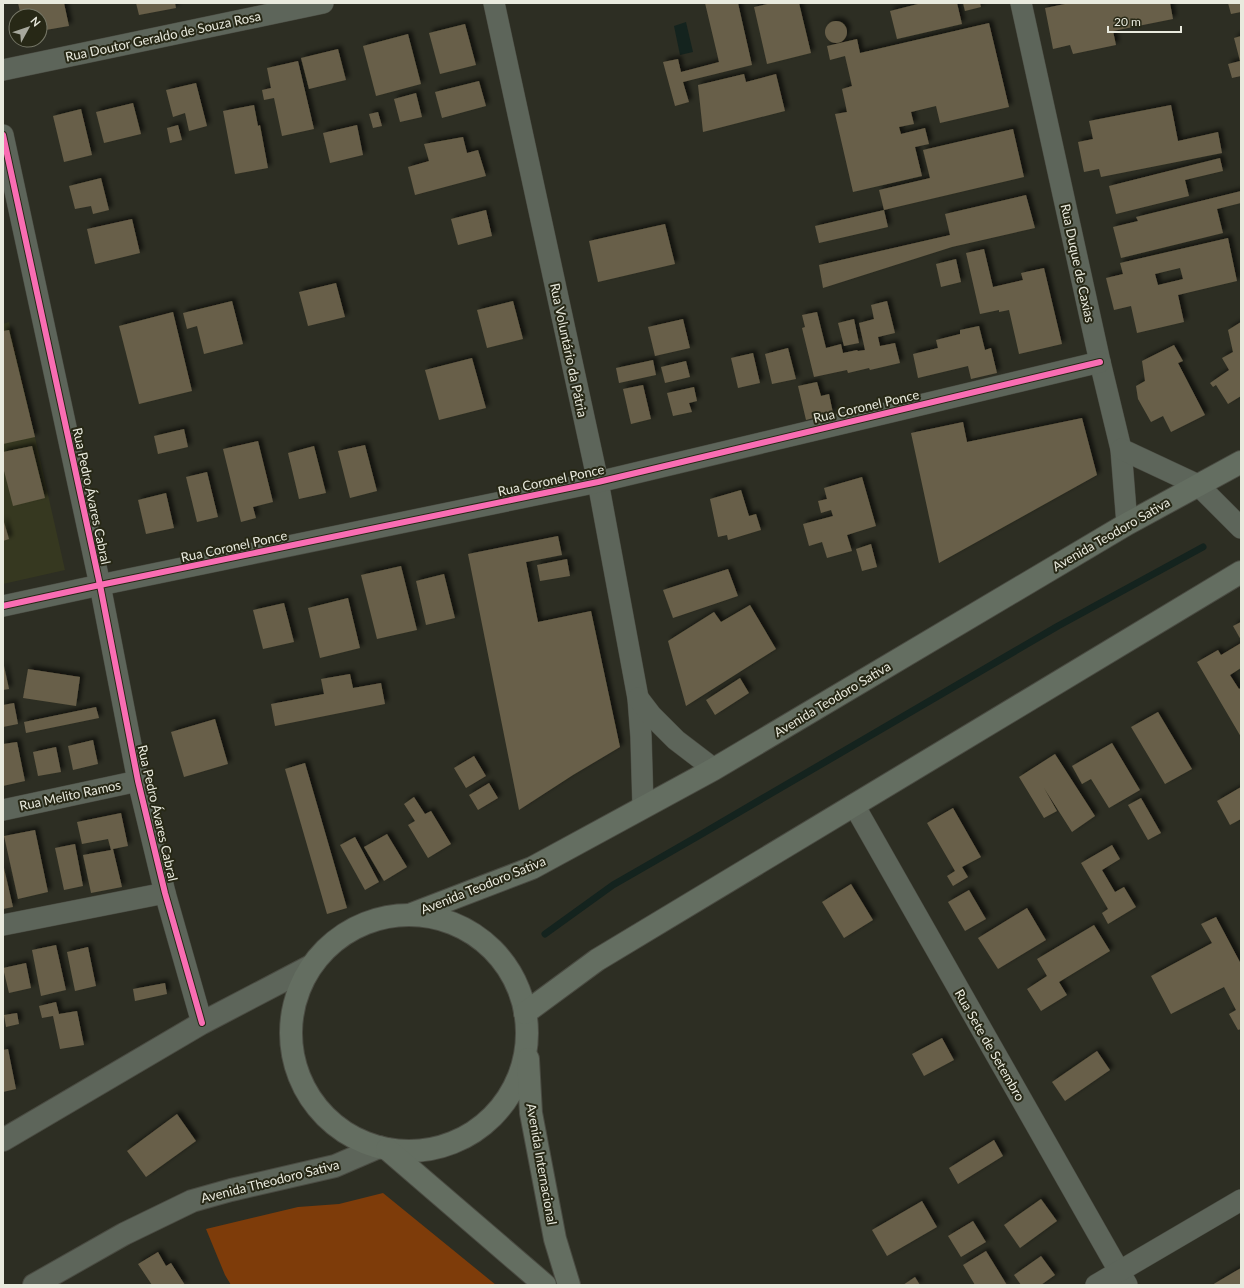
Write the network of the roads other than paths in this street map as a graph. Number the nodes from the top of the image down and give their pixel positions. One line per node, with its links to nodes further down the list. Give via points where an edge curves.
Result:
1 (323, 3): 4 (street, Rua Doutor Geraldo de Souza Rosa)
2 (494, 3): 9 (street, Rua Voluntário da Pátria)
3 (1021, 3): 6 (street, Rua Duque de Caxias)
4 (3, 70)
5 (3, 135): 14 (street, Rua Pedro Ávares Cabral)
6 (1100, 362): 7 (street, Rua Duque de Caxias); 9 (street, Rua Coronel Ponce)
7 (1121, 450): 10 (street); 11 (street, Rua Duque de Caxias)
8 (1241, 462): 10 (main road, Avenida Teodoro Sativa)
9 (598, 482): 14 (street, Rua Coronel Ponce); 16 (street, Rua Voluntário da Pátria)
10 (1198, 485): 11 (main road, Avenida Teodoro Sativa); 12 (street)
11 (1128, 524): 17 (main road, Avenida Teodoro Sativa)
12 (1241, 528)
13 (1241, 572): 19 (main road)
14 (100, 585): 15 (street, Rua Coronel Ponce); 18 (street, Rua Pedro Ávares Cabral)
15 (3, 606)
16 (638, 698): 17 (street, via 676,740); 20 (street, Rua Voluntário da Pátria)
17 (714, 769): 20 (main road, Avenida Teodoro Sativa)
18 (138, 781): 21 (street, Rua Melito Ramos); 22 (street, Rua Pedro Ávares Cabral)
19 (854, 805): 26 (main road, via 597,960); 32 (street, Rua Sete de Setembro)
20 (644, 807): 23 (main road, Avenida Teodoro Sativa, via 532,868)
21 (3, 810)
22 (165, 893): 24 (street); 27 (street, Rua Pedro Ávares Cabral)
23 (412, 914): 25 (main road, via 383,917 355,927 330,944); 26 (main road, Avenida Internacional, via 444,919 473,933 497,954 515,981)
24 (3, 925)
25 (311, 966): 27 (street); 30 (main road, via 297,994 291,1026 294,1058 305,1088 324,1114 349,1135)
26 (525, 1013): 28 (main road, Avenida Internacional)
27 (202, 1023): 29 (street)
28 (527, 1042): 30 (main road, via 520,1074 505,1103 482,1127 453,1143 420,1151); 35 (main road, Avenida Internacional, via 531,1113 555,1239)
29 (3, 1140)
30 (383, 1148): 33 (street, Avenida Theodoro Sativa, via 335,1166 192,1201 124,1234); 34 (main road)
31 (1241, 1200): 32 (street)
32 (1123, 1279): 36 (street)
33 (34, 1285)
34 (544, 1285)
35 (569, 1285)
36 (1096, 1285)

